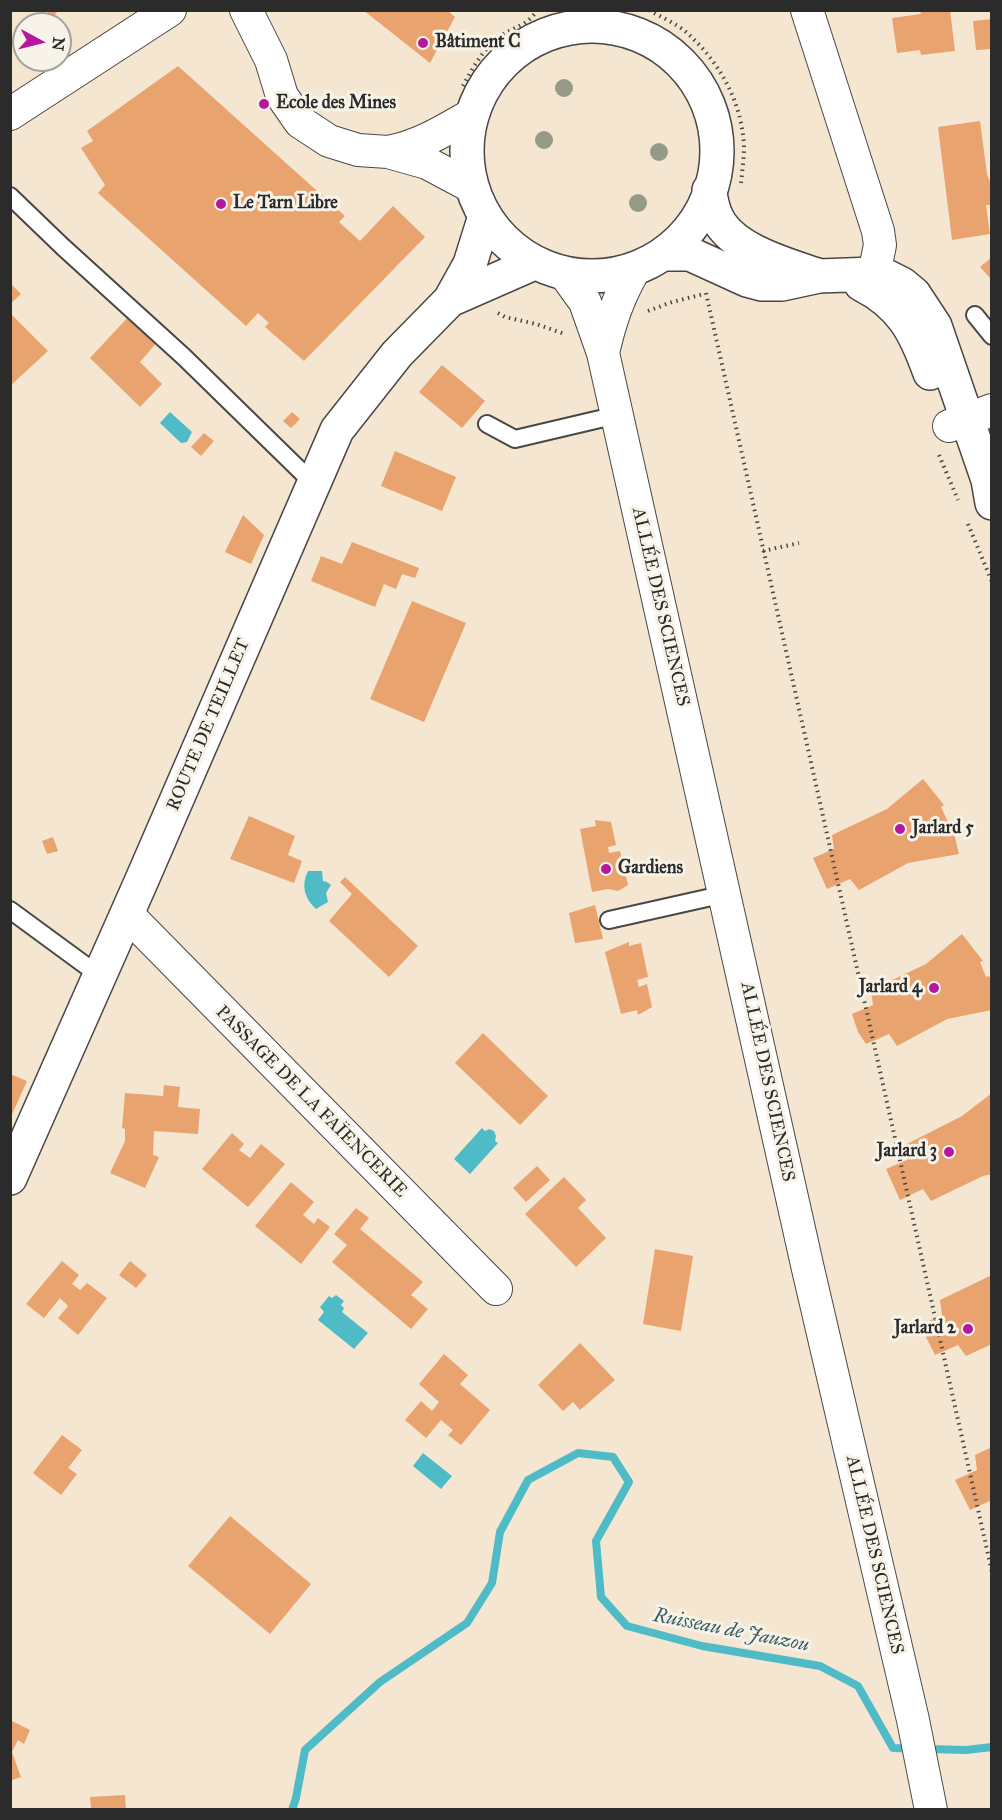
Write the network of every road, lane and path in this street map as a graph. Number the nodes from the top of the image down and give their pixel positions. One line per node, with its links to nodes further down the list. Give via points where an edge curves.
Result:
1 (170, 10): 7 (street)
2 (246, 10): 8 (street, via 271,60 282,96 300,122 329,141 358,150)
3 (807, 10): 15 (street, via 878,231 880,245)
4 (544, 19): 5 (main road, via 580,26); 6 (main road); 6 (path, via 531,20 499,37 474,64)
5 (626, 19): 9 (main road, via 687,64 708,105 717,136 717,167); 9 (path, via 684,30 713,60 730,86 744,147)
6 (466, 104): 8 (street, via 424,141); 11 (main road, via 467,151)
7 (10, 114)
8 (388, 152): 11 (street, via 449,173)
9 (725, 188): 12 (main road); 15 (main road, via 715,215 742,244 760,255)
10 (10, 196): 26 (lane)
11 (478, 202): 13 (main road, via 505,243); 18 (main road, ROUTE DE TEILLET, via 470,264)
12 (666, 254): 14 (main road); 17 (main road, via 690,254)
13 (532, 264): 16 (main road); 18 (main road, ROUTE DE TEILLET)
14 (634, 270): 16 (main road); 22 (street, ALLÉE DES SCIENCES)
15 (846, 275): 17 (main road, via 782,284 747,280); 24 (main road, via 888,277 915,294 935,326)
16 (567, 277): 22 (street, ALLÉE DES SCIENCES, via 585,302)
17 (710, 282): 19 (path); 30 (path)
18 (461, 295): 22 (path, via 505,317); 26 (main road, ROUTE DE TEILLET, via 397,354 337,430)
19 (646, 312)
20 (975, 315): 21 (lane)
21 (992, 336)
22 (600, 344): 23 (street, ALLÉE DES SCIENCES)
23 (617, 415): 25 (lane, via 515,439); 31 (street, ALLÉE DES SCIENCES)
24 (969, 418): 27 (main road)
25 (487, 424)
26 (314, 484): 33 (main road, ROUTE DE TEILLET)
27 (986, 488): 28 (main road)
28 (992, 526)
29 (799, 543): 30 (path)
30 (763, 551): 38 (path)
31 (725, 894): 34 (lane); 39 (street, ALLÉE DES SCIENCES)
32 (10, 910): 35 (lane)
33 (127, 914): 35 (main road, ROUTE DE TEILLET); 37 (street, PASSAGE DE LA FAÏENCERIE)
34 (609, 920)
35 (100, 976): 36 (main road, ROUTE DE TEILLET)
36 (10, 1178)
37 (496, 1289)
38 (992, 1572)
39 (927, 1795)

